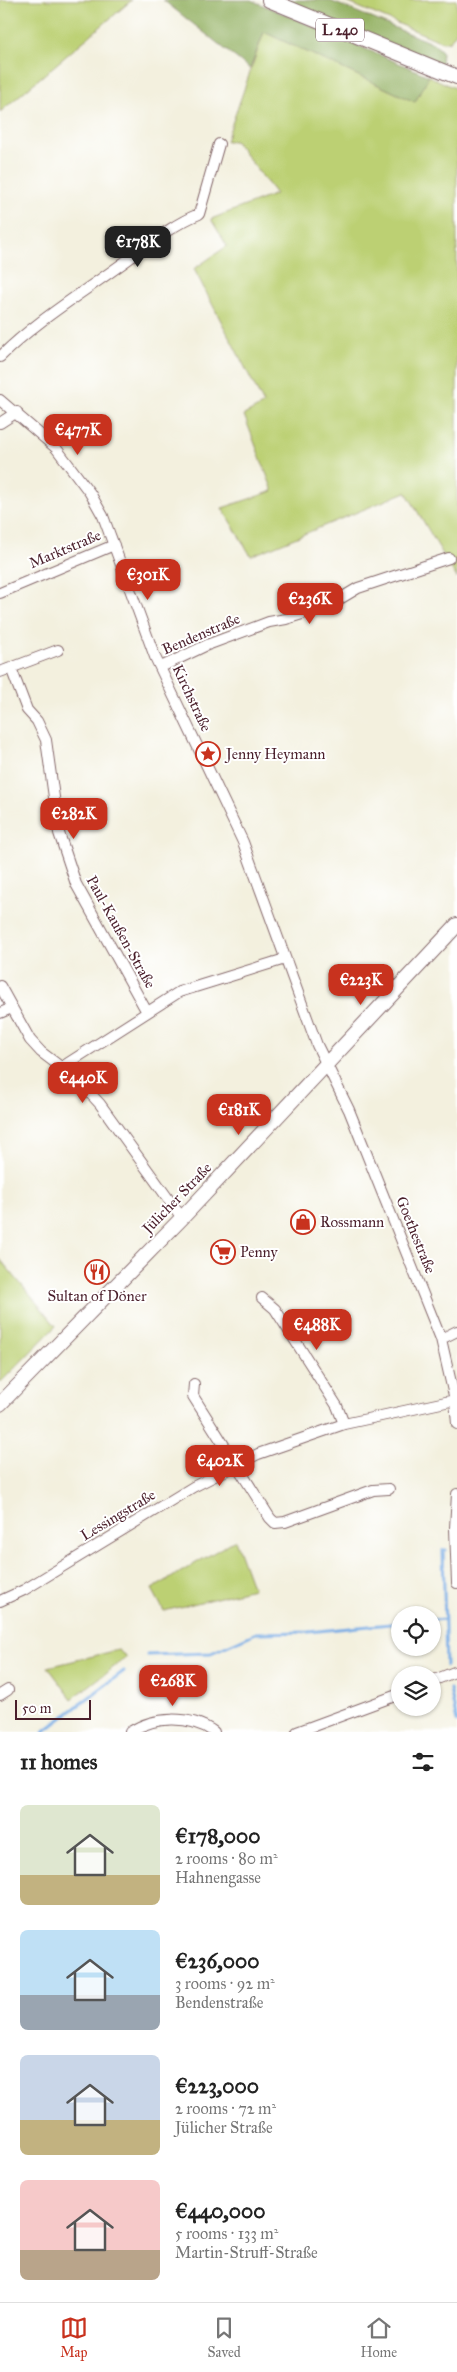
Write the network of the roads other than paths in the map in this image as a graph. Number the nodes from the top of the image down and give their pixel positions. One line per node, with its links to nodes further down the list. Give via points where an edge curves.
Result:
1 (269, 0): 2 (main road, L 240)
2 (411, 60): 3 (main road, L 240); 4 (main road, L 240)
3 (457, 77)
4 (457, 82)
5 (219, 144): 6 (street, via 199,214 175,225 38,324)
6 (0, 357)
7 (0, 400): 8 (street, Kirchstraße)
8 (17, 412): 9 (street); 10 (street, Kirchstraße, via 56,448 74,470 103,516)
9 (0, 423)
10 (114, 545): 12 (street, Marktstraße); 14 (street, Kirchstraße)
11 (449, 558): 14 (street, Bendenstraße, via 358,588 328,606 269,622 206,645)
12 (0, 593)
13 (58, 650): 15 (street)
14 (161, 667): 18 (street, Kirchstraße, via 243,842)
15 (11, 668): 16 (street); 21 (street, Paul-Kaußen-Straße, via 27,710 38,721 46,740 59,832 76,884)
16 (0, 672)
17 (457, 926): 23 (main road, Jülicher Straße)
18 (285, 959): 21 (street, via 179,992); 23 (street, Kirchstraße)
19 (0, 986): 20 (street)
20 (12, 1008): 22 (street); 24 (street, via 30,1040)
21 (147, 1012): 24 (street)
22 (0, 1013)
23 (326, 1063): 25 (main road, Jülicher Straße); 28 (street, Goethestraße, via 349,1110)
24 (62, 1066): 25 (street, via 100,1104)
25 (182, 1218): 31 (main road, Jülicher Straße)
26 (262, 1298): 32 (street, via 275,1309 337,1406)
27 (457, 1331): 28 (street)
28 (441, 1339): 30 (street, Goethestraße)
29 (194, 1384): 34 (street, via 194,1396)
30 (455, 1400): 32 (street, Lessingstraße); 33 (street, Goethestraße)
31 (0, 1404)
32 (344, 1424): 34 (street, Lessingstraße, via 307,1435)
33 (457, 1424)
34 (235, 1465): 35 (street, via 275,1523 373,1490); 38 (street, Lessingstraße, via 24,1590)
35 (389, 1490)
36 (457, 1494): 37 (street, via 454,1528)
37 (457, 1583)
38 (0, 1601)
39 (457, 1671): 40 (street)
40 (441, 1677)
41 (391, 1697): 44 (street)
42 (130, 1732): 43 (street, via 143,1725 174,1720 201,1725)
43 (214, 1732)
44 (297, 1732)

